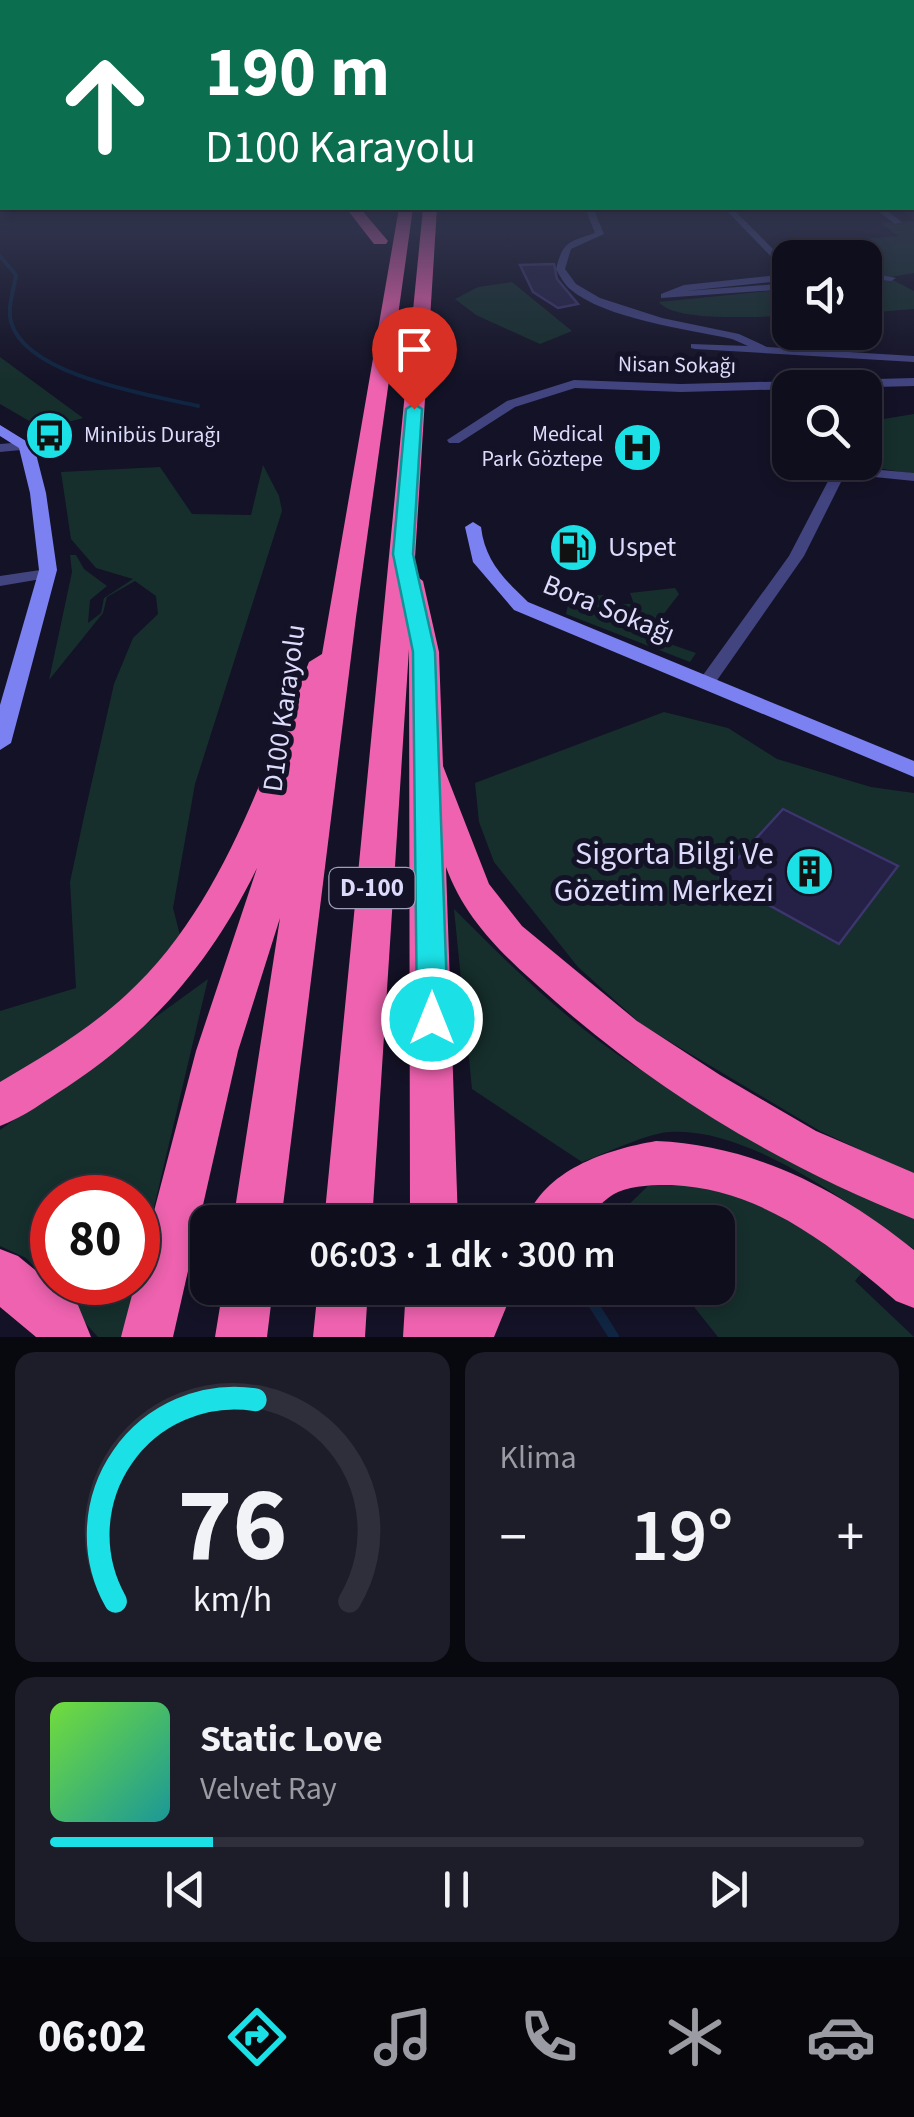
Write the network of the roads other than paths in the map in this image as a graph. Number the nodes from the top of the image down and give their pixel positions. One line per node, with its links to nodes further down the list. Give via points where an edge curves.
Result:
1 (380, 257): 9 (highway)
2 (398, 257): 9 (highway, D100 Karayolu / D-100)
3 (426, 257): 22 (highway, D-100)
4 (563, 257): 11 (street, via 577,288 643,318 735,336)
5 (772, 276): 8 (street, via 665,296)
6 (882, 277): 7 (street)
7 (891, 278)
8 (772, 287)
9 (388, 317): 25 (highway, D100 Karayolu / D-100)
10 (695, 346): 11 (street)
11 (763, 349): 12 (street)
12 (910, 357)
13 (914, 382): 15 (street, Nisan Sokağı, via 574,384 511,404)
14 (0, 429): 16 (main road)
15 (454, 440)
16 (26, 446): 17 (street); 23 (main road)
17 (0, 448)
18 (882, 472): 19 (street)
19 (914, 477)
20 (837, 480): 26 (street, via 796,556)
21 (473, 527): 26 (main road, Bora Sokağı, via 484,570 521,606)
22 (403, 554): 30 (highway, via 424,652); 35 (highway, D-100)
23 (46, 574): 24 (street); 27 (main road)
24 (0, 581)
25 (342, 617): 32 (highway, via 240,868 204,930 158,990 96,1043); 34 (highway, D100 Karayolu / D-100); 45 (highway, via 262,916 217,1051)
26 (707, 682): 29 (main road, Bora Sokağı); 31 (main road, Bora Sokağı)
27 (4, 714): 28 (main road)
28 (0, 743)
29 (914, 754)
30 (427, 768): 33 (highway, via 473,890 508,938 622,1034 704,1089 800,1146); 36 (highway)
31 (914, 770)
32 (0, 1106)
33 (914, 1196)
34 (259, 1205)
35 (349, 1205)
36 (434, 1205)
37 (570, 1205): 39 (highway, via 612,1170 659,1162 712,1166 831,1220)
38 (0, 1274): 44 (highway, via 60,1324)
39 (914, 1283)
40 (246, 1305): 46 (highway)
41 (342, 1305): 47 (highway)
42 (430, 1305): 48 (highway)
43 (481, 1305): 49 (highway)
44 (65, 1337)
45 (147, 1337)
46 (241, 1337)
47 (340, 1337)
48 (429, 1337)
49 (466, 1337)

